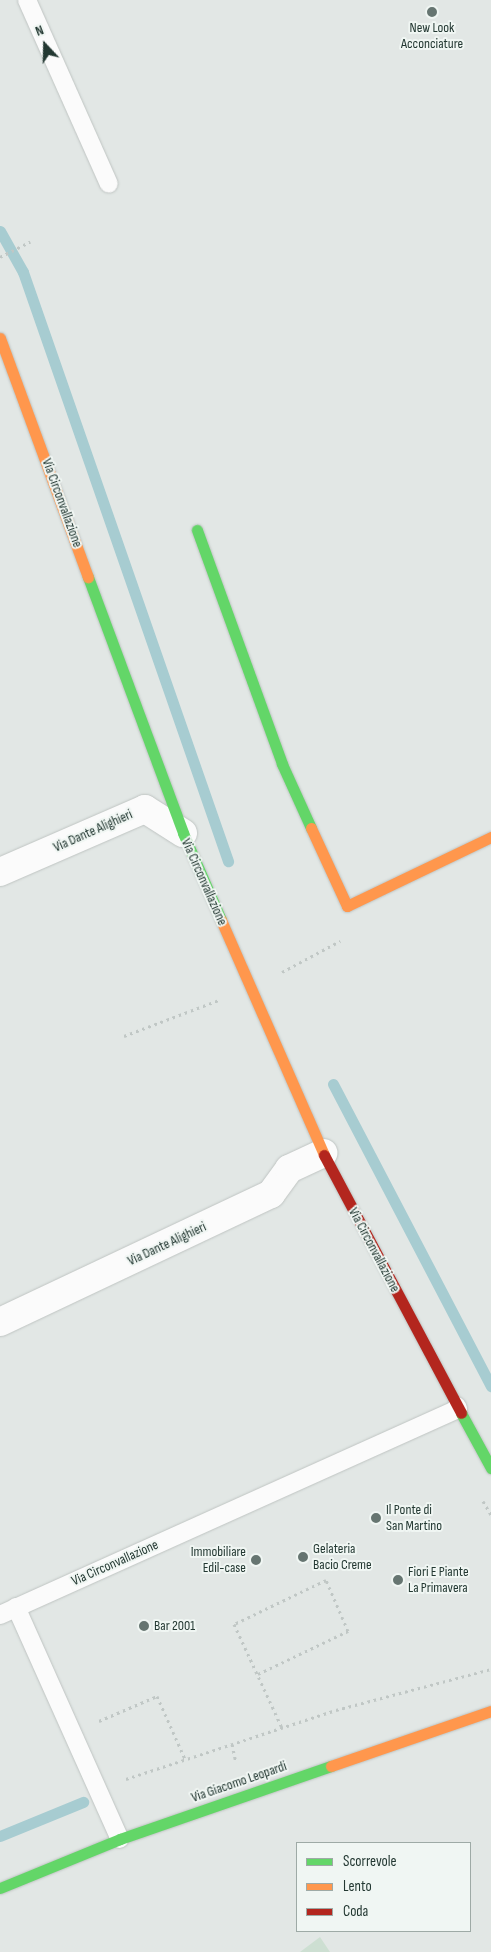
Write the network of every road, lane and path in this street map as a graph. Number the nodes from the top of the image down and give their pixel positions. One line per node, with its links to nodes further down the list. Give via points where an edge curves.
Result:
1 (27, 0): 2 (lane)
2 (109, 184)
3 (30, 242): 4 (path)
4 (0, 257)
5 (0, 338): 7 (street, Via Circonvallazione)
6 (197, 530): 8 (street, via 282,764 347,906)
7 (183, 833): 9 (street, Via Dante Alighieri, via 145,809); 10 (street, Via Circonvallazione)
8 (491, 837)
9 (0, 872)
10 (323, 1153): 11 (street, Via Dante Alighieri, via 289,1169 272,1194); 12 (street, Via Circonvallazione)
11 (0, 1322)
12 (457, 1406): 13 (street, Via Circonvallazione); 14 (lane, Via Circonvallazione, via 458,1409)
13 (491, 1468)
14 (8, 1611): 19 (lane)
15 (491, 1669): 18 (path, via 407,1690)
16 (258, 1674): 16 (path, via 234,1624 326,1580 348,1631); 18 (path)
17 (491, 1711): 22 (street, Via Giacomo Leopardi)
18 (282, 1728): 20 (path)
19 (72, 1732): 20 (path, via 156,1696); 21 (lane)
20 (185, 1760): 21 (path, via 110,1785)
21 (102, 1798): 22 (lane)
22 (120, 1839): 23 (street, Via Giacomo Leopardi)
23 (0, 1888)

